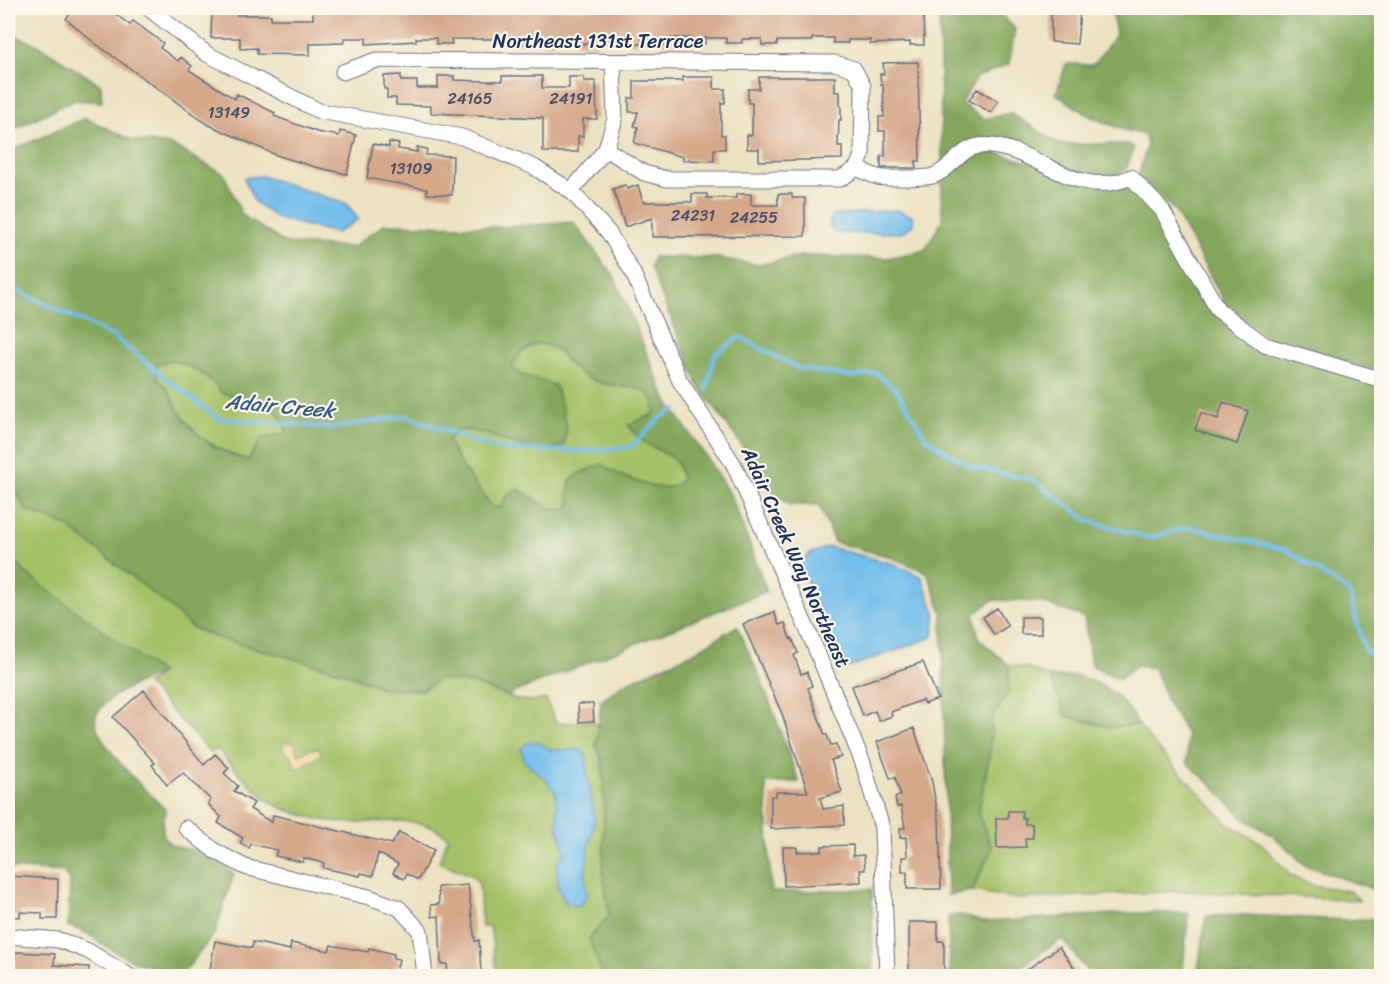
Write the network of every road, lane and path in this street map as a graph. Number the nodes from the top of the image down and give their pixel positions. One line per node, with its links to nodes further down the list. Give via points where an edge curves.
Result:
1 (147, 8): 6 (street, Adair Creek Way Northeast, via 207,54 318,111 462,137 534,167)
2 (613, 62): 3 (street, Northeast 131st Terrace, via 376,60); 4 (street, via 615,119); 5 (street, Northeast 131st Terrace, via 835,63 854,69 863,86 862,155)
3 (343, 72)
4 (606, 149): 5 (street, via 644,173 667,179 840,178); 6 (street)
5 (857, 168): 7 (street, via 880,178 932,177 965,150 993,146 1097,185 1119,183 1131,177 1162,210 1218,310 1265,345)
6 (571, 190): 12 (street, Adair Creek Way Northeast, via 614,241 633,273 680,381 734,465 863,763 882,828)
7 (1382, 380)
8 (186, 828): 11 (street, via 215,851 245,867 399,908 420,931)
9 (8, 936): 10 (street, via 59,940 88,951)
10 (126, 976)
11 (425, 976)
12 (887, 976)

